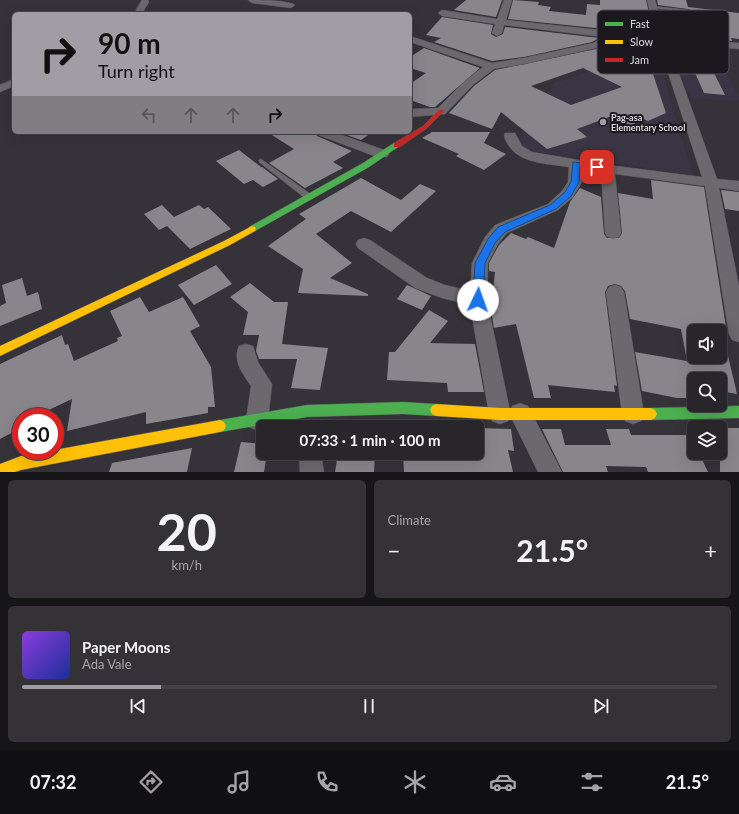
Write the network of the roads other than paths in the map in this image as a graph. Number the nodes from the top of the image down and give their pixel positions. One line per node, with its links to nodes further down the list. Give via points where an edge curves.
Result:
1 (252, 0): 4 (street)
2 (508, 0): 10 (street)
3 (145, 2): 7 (street)
4 (294, 2): 8 (street)
5 (654, 9): 6 (lane)
6 (671, 10)
7 (140, 12)
8 (281, 12)
9 (442, 13): 10 (street)
10 (501, 22): 11 (street); 12 (street)
11 (497, 33)
12 (597, 34)
13 (412, 40): 17 (street)
14 (597, 44): 17 (street)
15 (729, 45): 16 (street)
16 (739, 46)
17 (491, 66): 21 (street, via 469,83)
18 (673, 74): 29 (street)
19 (12, 83): 20 (street)
20 (0, 89)
21 (441, 111): 22 (street); 25 (street, via 424,127)
22 (412, 113)
23 (327, 134): 25 (street)
24 (510, 136): 27 (street, via 521,153)
25 (382, 154): 31 (street)
26 (261, 161): 31 (lane)
27 (576, 164): 28 (street); 35 (street, via 575,182 568,194 553,207 501,230 491,241 480,263)
28 (608, 169): 29 (street); 32 (street)
29 (710, 182): 30 (street); 36 (street)
30 (739, 186)
31 (309, 197): 37 (street, via 227,243)
32 (612, 233)
33 (364, 244): 35 (street, via 421,283)
34 (615, 292): 41 (street)
35 (478, 300): 40 (street)
36 (739, 334)
37 (0, 351)
38 (246, 352): 44 (street, via 248,365 262,384)
39 (739, 412): 41 (street)
40 (510, 413): 41 (street); 42 (street, via 403,408); 48 (street)
41 (633, 414)
42 (308, 419): 44 (street)
43 (256, 420): 46 (street, via 21,463)
44 (257, 420)
45 (311, 460): 47 (street)
46 (0, 471)
47 (312, 472)
48 (550, 472)

